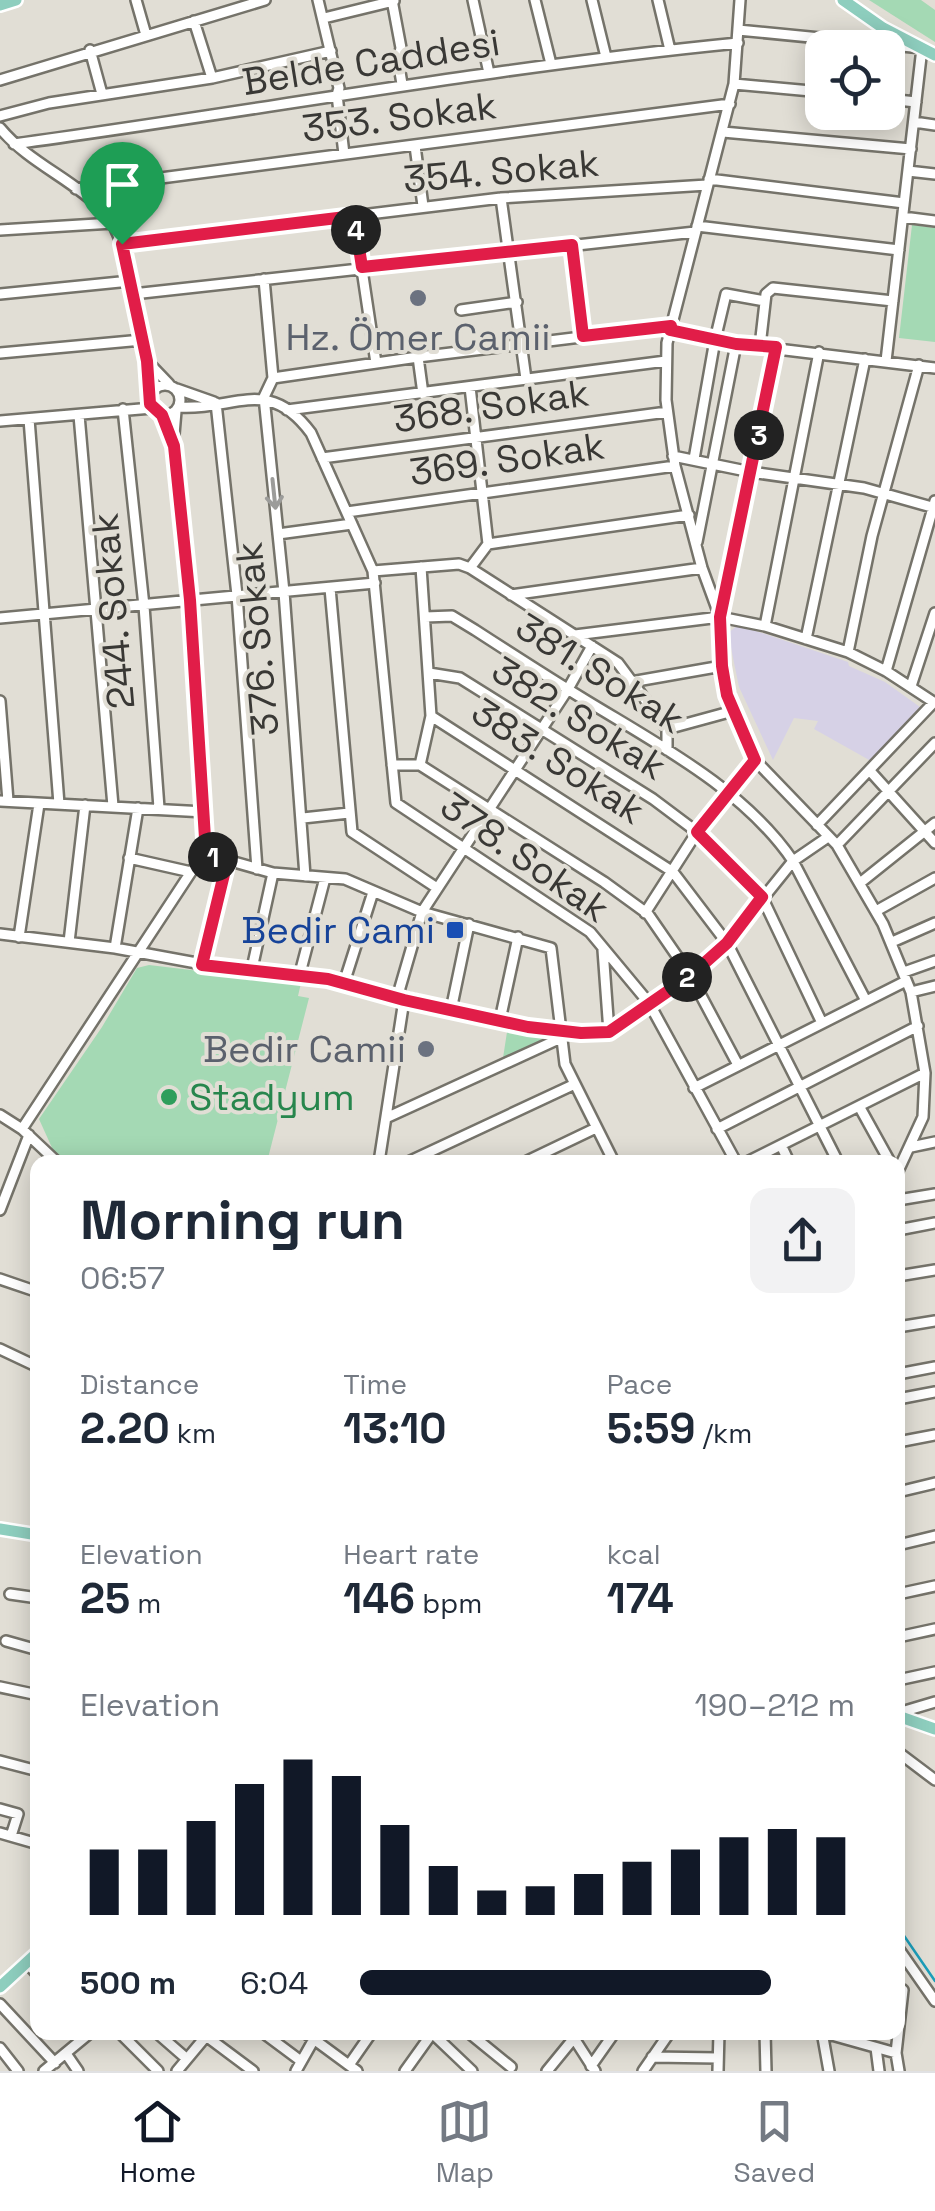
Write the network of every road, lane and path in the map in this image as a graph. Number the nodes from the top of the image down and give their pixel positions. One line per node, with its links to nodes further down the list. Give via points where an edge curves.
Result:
1 (16, 0): 12 (main road)
2 (136, 0): 16 (street)
3 (265, 0): 14 (street)
4 (318, 0): 13 (street)
5 (393, 0): 13 (street); 28 (street)
6 (473, 0): 25 (street)
7 (535, 0): 24 (street)
8 (592, 0): 23 (street)
9 (658, 0): 20 (street)
10 (740, 0): 15 (street)
11 (843, 0): 18 (main road)
12 (0, 5)
13 (324, 18): 21 (street)
14 (194, 21): 16 (street); 26 (street)
15 (738, 30): 17 (street); 18 (street)
16 (146, 34): 19 (street)
17 (738, 43): 20 (street, Belde Caddesi); 29 (street)
18 (922, 48): 22 (main road); 34 (street)
19 (90, 50): 27 (street); 31 (street)
20 (670, 50): 23 (street, Belde Caddesi)
21 (332, 51): 26 (street); 32 (street)
22 (935, 55)
23 (606, 58): 24 (street, Belde Caddesi)
24 (551, 64): 25 (street, Belde Caddesi)
25 (489, 73): 28 (street, Belde Caddesi)
26 (212, 78): 31 (street)
27 (0, 80)
28 (402, 84): 32 (street, Belde Caddesi)
29 (734, 84): 30 (street); 35 (street)
30 (805, 90)
31 (102, 94): 36 (street)
32 (336, 94): 41 (street, Belde Caddesi); 44 (street)
33 (905, 101): 34 (street)
34 (916, 102): 37 (street)
35 (730, 104): 40 (street); 42 (street, 353. Sokak)
36 (0, 116)
37 (914, 122): 38 (street); 43 (street)
38 (935, 125)
39 (0, 128): 41 (street)
40 (723, 132): 43 (street); 47 (street)
41 (14, 144): 48 (street)
42 (415, 146): 44 (street, 353. Sokak); 51 (street)
43 (910, 149): 45 (street)
44 (344, 154): 48 (street, 353. Sokak)
45 (908, 171): 46 (street); 50 (street)
46 (935, 174)
47 (708, 182): 49 (street, 354. Sokak); 50 (street, 354. Sokak); 56 (street)
48 (76, 190): 55 (street)
49 (502, 198): 51 (street, 354. Sokak); 61 (street)
50 (904, 203): 53 (street)
51 (424, 206): 52 (street, 354. Sokak)
52 (354, 216): 58 (street, 354. Sokak); 62 (street)
53 (903, 217): 54 (street); 60 (street)
54 (935, 221)
55 (113, 223): 57 (street); 58 (street)
56 (696, 229): 59 (street); 60 (street); 71 (street)
57 (0, 230)
58 (122, 244): 64 (street)
59 (572, 245): 61 (street); 72 (street)
60 (899, 250): 68 (street)
61 (510, 252): 62 (street); 69 (street)
62 (362, 267): 63 (street); 86 (street)
63 (264, 279): 66 (street); 89 (street)
64 (130, 281): 65 (street); 66 (street)
65 (0, 294)
66 (132, 294): 73 (street)
67 (765, 301): 68 (street, via 773,288); 74 (street, via 726,294); 77 (street)
68 (893, 301): 84 (street)
69 (517, 302): 70 (street); 75 (street)
70 (462, 310)
71 (670, 328): 72 (street); 74 (street); 85 (street)
72 (583, 336): 75 (street)
73 (142, 340): 80 (street); 83 (street)
74 (715, 340): 76 (street); 109 (street)
75 (522, 344): 81 (street); 90 (street)
76 (736, 344): 77 (street); 111 (street)
77 (760, 346): 78 (street)
78 (776, 347): 79 (street); 112 (street)
79 (819, 352): 82 (street); 113 (street)
80 (0, 353)
81 (418, 356): 86 (street); 94 (street)
82 (865, 359): 84 (street); 114 (street)
83 (147, 361): 91 (street); 93 (street)
84 (886, 361): 87 (street)
85 (666, 362): 90 (street); 101 (street)
86 (376, 363): 89 (street)
87 (919, 365): 88 (street); 116 (street)
88 (935, 368)
89 (273, 378): 95 (street)
90 (526, 378): 92 (street)
91 (172, 386): 93 (street); 96 (street); 99 (street, via 180,396)
92 (470, 387): 94 (street); 106 (street)
93 (150, 394): 97 (street)
94 (423, 394): 100 (street)
95 (264, 397): 96 (street); 100 (street); 121 (street, 376. Sokak, one-way to 121)
96 (216, 402): 99 (street); 131 (street)
97 (152, 408): 98 (street); 103 (street)
98 (123, 409): 102 (street); 134 (street, 244. Sokak)
99 (178, 409): 103 (street); 107 (street)
100 (286, 410): 108 (street, 378. Sokak, via 301,420)
101 (668, 412): 106 (street, 368. Sokak); 110 (street)
102 (79, 414): 104 (street); 135 (street)
103 (162, 415): 107 (street)
104 (29, 419): 105 (street); 137 (street)
105 (0, 421)
106 (476, 440): 108 (street, 368. Sokak); 115 (street)
107 (174, 446): 133 (street)
108 (322, 458): 118 (street, 378. Sokak)
109 (694, 459): 110 (street, 369. Sokak); 111 (street, 369. Sokak)
110 (674, 461): 115 (street, 369. Sokak); 119 (street)
111 (716, 463): 112 (street, 369. Sokak); 123 (street)
112 (751, 472): 113 (street, 369. Sokak); 139 (street)
113 (794, 478): 114 (street, 369. Sokak); 141 (street)
114 (838, 484): 116 (street, 369. Sokak); 143 (street)
115 (482, 492): 118 (street, 369. Sokak); 122 (street)
116 (885, 493): 117 (street, 369. Sokak); 145 (street)
117 (934, 505): 149 (street)
118 (347, 512): 120 (street, 378. Sokak)
119 (689, 515): 122 (street); 123 (street)
120 (352, 524): 121 (street); 127 (street, 378. Sokak)
121 (278, 534): 130 (street, 376. Sokak)
122 (488, 544): 125 (street)
123 (696, 547): 126 (street)
124 (421, 568): 125 (street); 127 (street); 138 (street)
125 (470, 568): 132 (street)
126 (702, 568): 132 (street); 139 (street)
127 (373, 571): 128 (street, 378. Sokak)
128 (375, 583): 129 (street); 163 (street, 378. Sokak)
129 (330, 588): 130 (street); 178 (street)
130 (284, 592): 131 (street); 179 (street, 376. Sokak)
131 (237, 595): 133 (street); 191 (street)
132 (510, 596): 142 (street)
133 (190, 600): 134 (street); 177 (street)
134 (144, 606): 135 (street); 175 (street, 244. Sokak)
135 (96, 610): 137 (street); 173 (street)
136 (935, 613): 146 (street)
137 (46, 614): 140 (street); 171 (street)
138 (425, 616): 150 (street); 153 (street, 381. Sokak, via 452,616)
139 (720, 617): 141 (street); 142 (street); 148 (street)
140 (0, 618)
141 (765, 626): 143 (street)
142 (575, 635): 144 (street)
143 (806, 639): 145 (street)
144 (592, 646): 151 (street); 153 (street)
145 (848, 652): 149 (street)
146 (922, 654): 147 (street); 152 (street)
147 (935, 656)
148 (722, 666): 151 (street); 156 (street)
149 (886, 671): 152 (street)
150 (429, 674): 157 (street); 158 (street, 382. Sokak, via 460,678)
151 (632, 682): 159 (street)
152 (910, 686): 155 (street)
153 (568, 689): 158 (street); 161 (street, 381. Sokak)
154 (0, 701): 169 (street)
155 (934, 702): 166 (street)
156 (733, 712): 159 (street); 162 (street)
157 (431, 716): 164 (street); 165 (street, 383. Sokak)
158 (541, 729): 165 (street); 182 (street, 382. Sokak)
159 (667, 729): 161 (street)
160 (935, 743): 167 (street)
161 (668, 750): 168 (street, 381. Sokak)
162 (755, 760): 168 (street); 180 (street)
163 (392, 765): 164 (street); 186 (street, 378. Sokak, via 396,803)
164 (420, 765): 176 (street)
165 (517, 768): 176 (street); 193 (street, 383. Sokak)
166 (870, 771): 167 (street); 180 (street)
167 (890, 790): 181 (street); 185 (street)
168 (727, 794): 182 (street); 189 (street, 381. Sokak)
169 (4, 801): 170 (street)
170 (39, 804): 171 (street); 208 (street)
171 (59, 804): 172 (street)
172 (86, 806): 173 (street); 210 (street)
173 (113, 806): 174 (street)
174 (138, 808): 175 (street); 188 (street)
175 (160, 808): 177 (street)
176 (490, 809): 186 (street); 204 (street)
177 (205, 812): 187 (street)
178 (349, 813): 179 (street); 199 (street, via 352,832)
179 (303, 818): 195 (street, 376. Sokak)
180 (817, 825): 183 (street)
181 (930, 826): 184 (street); 198 (street)
182 (697, 832): 193 (street); 201 (street, 382. Sokak)
183 (828, 837): 185 (street); 189 (street)
184 (935, 843)
185 (837, 845): 198 (street)
186 (464, 850): 199 (street); 214 (street, 378. Sokak, via 590,932)
187 (206, 854): 190 (street); 192 (street)
188 (129, 858): 192 (street); 213 (street)
189 (793, 861): 201 (street); 226 (street, 381. Sokak)
190 (227, 862): 191 (street); 217 (street)
191 (258, 870): 194 (street)
192 (190, 872): 215 (street)
193 (673, 872): 204 (street); 212 (street, 383. Sokak)
194 (273, 873): 195 (street); 218 (street)
195 (305, 876): 196 (street)
196 (325, 878): 200 (street); 221 (street)
197 (935, 878): 202 (street)
198 (860, 882): 202 (street)
199 (437, 888): 203 (street)
200 (373, 892): 203 (street); 222 (street)
201 (762, 897): 212 (street); 230 (street, 382. Sokak)
202 (876, 910): 211 (street)
203 (422, 912): 206 (street); 225 (street)
204 (645, 912): 219 (street)
205 (935, 923): 211 (street)
206 (469, 924): 209 (street); 228 (street)
207 (0, 934): 208 (street)
208 (19, 937): 210 (street)
209 (518, 937): 229 (street); 234 (street, via 551,948)
210 (69, 942): 213 (street)
211 (892, 942): 220 (street)
212 (727, 943): 219 (street); 235 (street, 383. Sokak)
213 (115, 948): 215 (street)
214 (603, 950): 227 (street, 378. Sokak); 233 (street)
215 (138, 952): 217 (street); 249 (street)
216 (935, 961): 220 (street)
217 (202, 965): 218 (street)
218 (251, 972): 221 (street)
219 (690, 976): 227 (street); 236 (street)
220 (905, 976): 224 (street); 226 (street)
221 (299, 977): 222 (street)
222 (344, 983): 225 (street)
223 (935, 986): 224 (street)
224 (910, 992): 231 (street)
225 (401, 999): 228 (street); 245 (street)
226 (865, 999): 230 (street)
227 (649, 1004): 233 (street); 240 (street, 378. Sokak)
228 (452, 1010): 229 (street)
229 (500, 1020): 234 (street)
230 (822, 1023): 235 (street)
231 (919, 1029): 232 (street); 237 (street); 239 (street)
232 (935, 1029)
233 (609, 1032): 234 (street)
234 (561, 1035): 238 (street); 245 (street)
235 (781, 1044): 236 (street); 239 (street, 383. Sokak)
236 (738, 1066): 240 (street)
237 (928, 1070): 241 (street); 244 (street)
238 (574, 1084): 247 (street); 255 (street)
239 (800, 1084): 246 (street, 383. Sokak); 248 (street)
240 (694, 1088): 248 (street, 378. Sokak)
241 (859, 1106): 246 (street); 262 (street)
242 (935, 1114): 244 (street)
243 (0, 1115): 249 (street)
244 (924, 1116): 252 (street)
245 (386, 1118): 254 (street)
246 (820, 1126): 251 (street); 261 (street, 383. Sokak)
247 (596, 1128): 256 (street); 257 (street)
248 (717, 1129): 258 (street, 378. Sokak)
249 (25, 1132): 253 (street); 266 (street)
250 (935, 1142): 252 (street)
251 (781, 1145): 259 (street); 260 (street)
252 (911, 1147): 263 (street)
253 (50, 1155)
254 (380, 1155)
255 (423, 1155)
256 (540, 1155)
257 (610, 1155)
258 (732, 1155)
259 (761, 1155)
260 (786, 1155)
261 (834, 1155)
262 (886, 1155)
263 (905, 1158)
264 (935, 1194): 265 (street)
265 (905, 1199)
266 (0, 1210)
267 (935, 1223): 268 (street)
268 (905, 1229)
269 (935, 1270): 270 (street)
270 (905, 1275)
271 (0, 1279): 272 (street)
272 (30, 1289)
273 (935, 1320): 274 (street)
274 (905, 1325)
275 (0, 1349): 276 (street)
276 (30, 1363)
277 (935, 1367): 278 (street)
278 (905, 1373)
279 (935, 1392): 280 (street)
280 (905, 1398)
281 (935, 1435): 282 (street)
282 (905, 1441)
283 (935, 1483): 284 (street)
284 (905, 1490)
285 (0, 1529): 286 (main road)
286 (30, 1534)
287 (935, 1536): 288 (street)
288 (905, 1543)
289 (935, 1586): 290 (street)
290 (905, 1592)
291 (10, 1594): 292 (street)
292 (30, 1597)
293 (935, 1629): 294 (street)
294 (905, 1635)
295 (6, 1642): 296 (street)
296 (30, 1648)
297 (935, 1672): 298 (street)
298 (905, 1678)
299 (0, 1686): 300 (street)
300 (30, 1694)
301 (935, 1702): 302 (street)
302 (905, 1712)
303 (905, 1717): 304 (main road)
304 (935, 1729)
305 (905, 1757): 308 (street)
306 (0, 1761): 307 (street)
307 (30, 1769)
308 (935, 1780)
309 (0, 1809): 310 (street, via 18,1814)
310 (5, 1835): 311 (street)
311 (30, 1842)
312 (905, 1958): 316 (street)
313 (30, 1962): 314 (main road)
314 (28, 1964): 315 (main road)
315 (3, 1982)
316 (926, 1988): 317 (street); 318 (street)
317 (905, 1990)
318 (935, 2000)
319 (0, 2004): 320 (street)
320 (30, 2036)
321 (34, 2040): 350 (street)
322 (82, 2040): 346 (street)
323 (127, 2040): 358 (street)
324 (162, 2040): 351 (street)
325 (203, 2040): 351 (street)
326 (215, 2040): 359 (street)
327 (273, 2040): 349 (street)
328 (314, 2040): 349 (street)
329 (321, 2040): 352 (street)
330 (368, 2040): 352 (street)
331 (427, 2040): 361 (street)
332 (439, 2040): 362 (street)
333 (477, 2040): 353 (street)
334 (569, 2040): 363 (street)
335 (575, 2040): 354 (street)
336 (611, 2040): 354 (street)
337 (664, 2040): 347 (street)
338 (719, 2040): 348 (street)
339 (765, 2040): 366 (street)
340 (823, 2040): 367 (street)
341 (847, 2040): 344 (street)
342 (897, 2040): 345 (street)
343 (0, 2048): 355 (street)
344 (876, 2048): 345 (street); 368 (street)
345 (896, 2053): 369 (street)
346 (67, 2055): 350 (street); 357 (street)
347 (652, 2057): 348 (street); 364 (street)
348 (718, 2058): 365 (street)
349 (302, 2061): 360 (street)
350 (55, 2062): 356 (street)
351 (182, 2067)
352 (353, 2068)
353 (510, 2068)
354 (593, 2068)
355 (18, 2071)
356 (44, 2071)
357 (78, 2071)
358 (158, 2071)
359 (253, 2071)
360 (296, 2071)
361 (406, 2071)
362 (472, 2071)
363 (547, 2071)
364 (643, 2071)
365 (718, 2071)
366 (766, 2071)
367 (829, 2071)
368 (878, 2071)
369 (899, 2071)

